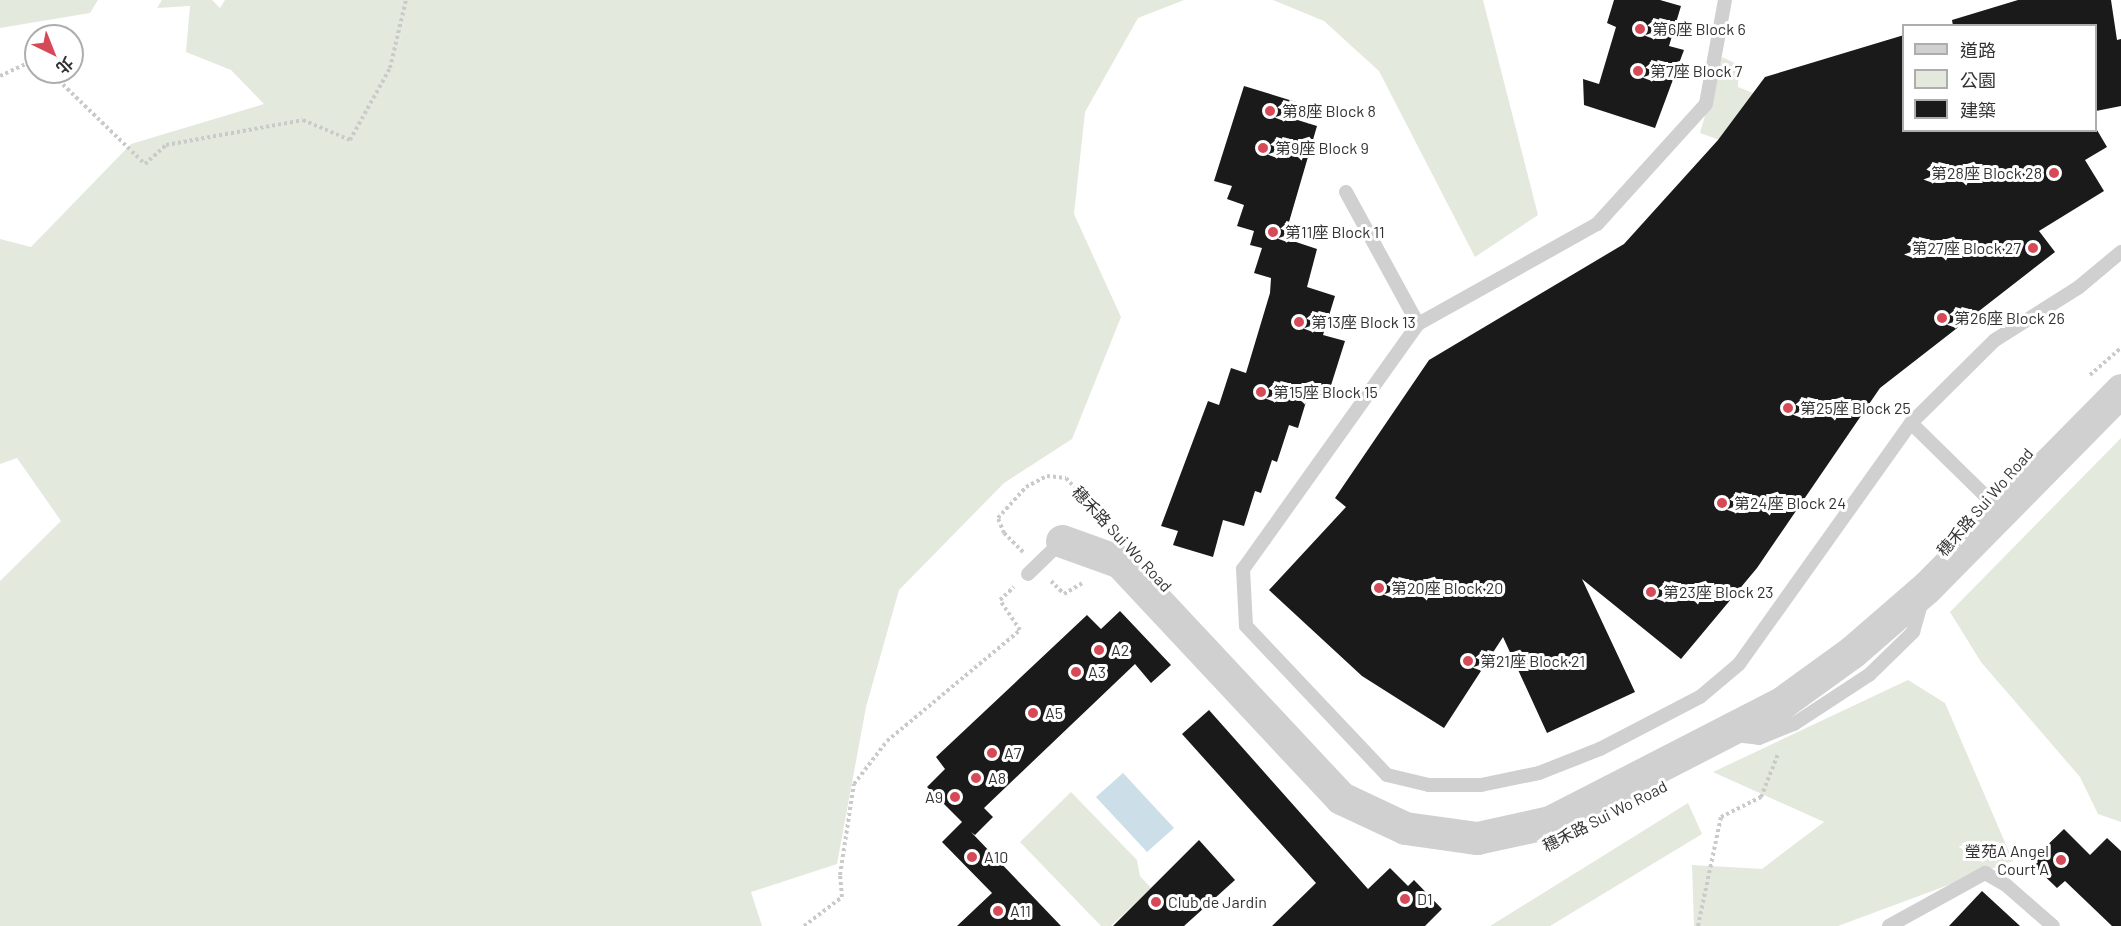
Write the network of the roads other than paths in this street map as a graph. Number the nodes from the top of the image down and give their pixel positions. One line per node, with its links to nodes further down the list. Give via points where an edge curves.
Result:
1 (1725, 0): 4 (lane, via 1706,104 1597,224)
2 (1346, 192): 4 (lane)
3 (2121, 252): 6 (lane, via 2079,286 1995,340)
4 (1418, 324): 6 (lane, via 1243,568 1246,626 1388,775 1429,784 1481,785 1539,773 1600,750 1700,697 1739,664)
5 (2121, 390): 7 (street, 穗禾路 Sui Wo Road)
6 (1911, 423): 7 (lane)
7 (2001, 511): 8 (street, 穗禾路 Sui Wo Road, via 1926,588 1852,652 1783,702 1550,822 1477,838 1405,828 1341,798 1120,562)
8 (1062, 541): 9 (lane)
9 (1032, 570)
10 (1889, 926): 11 (lane, via 1985,873 2006,885)
11 (2053, 926)

